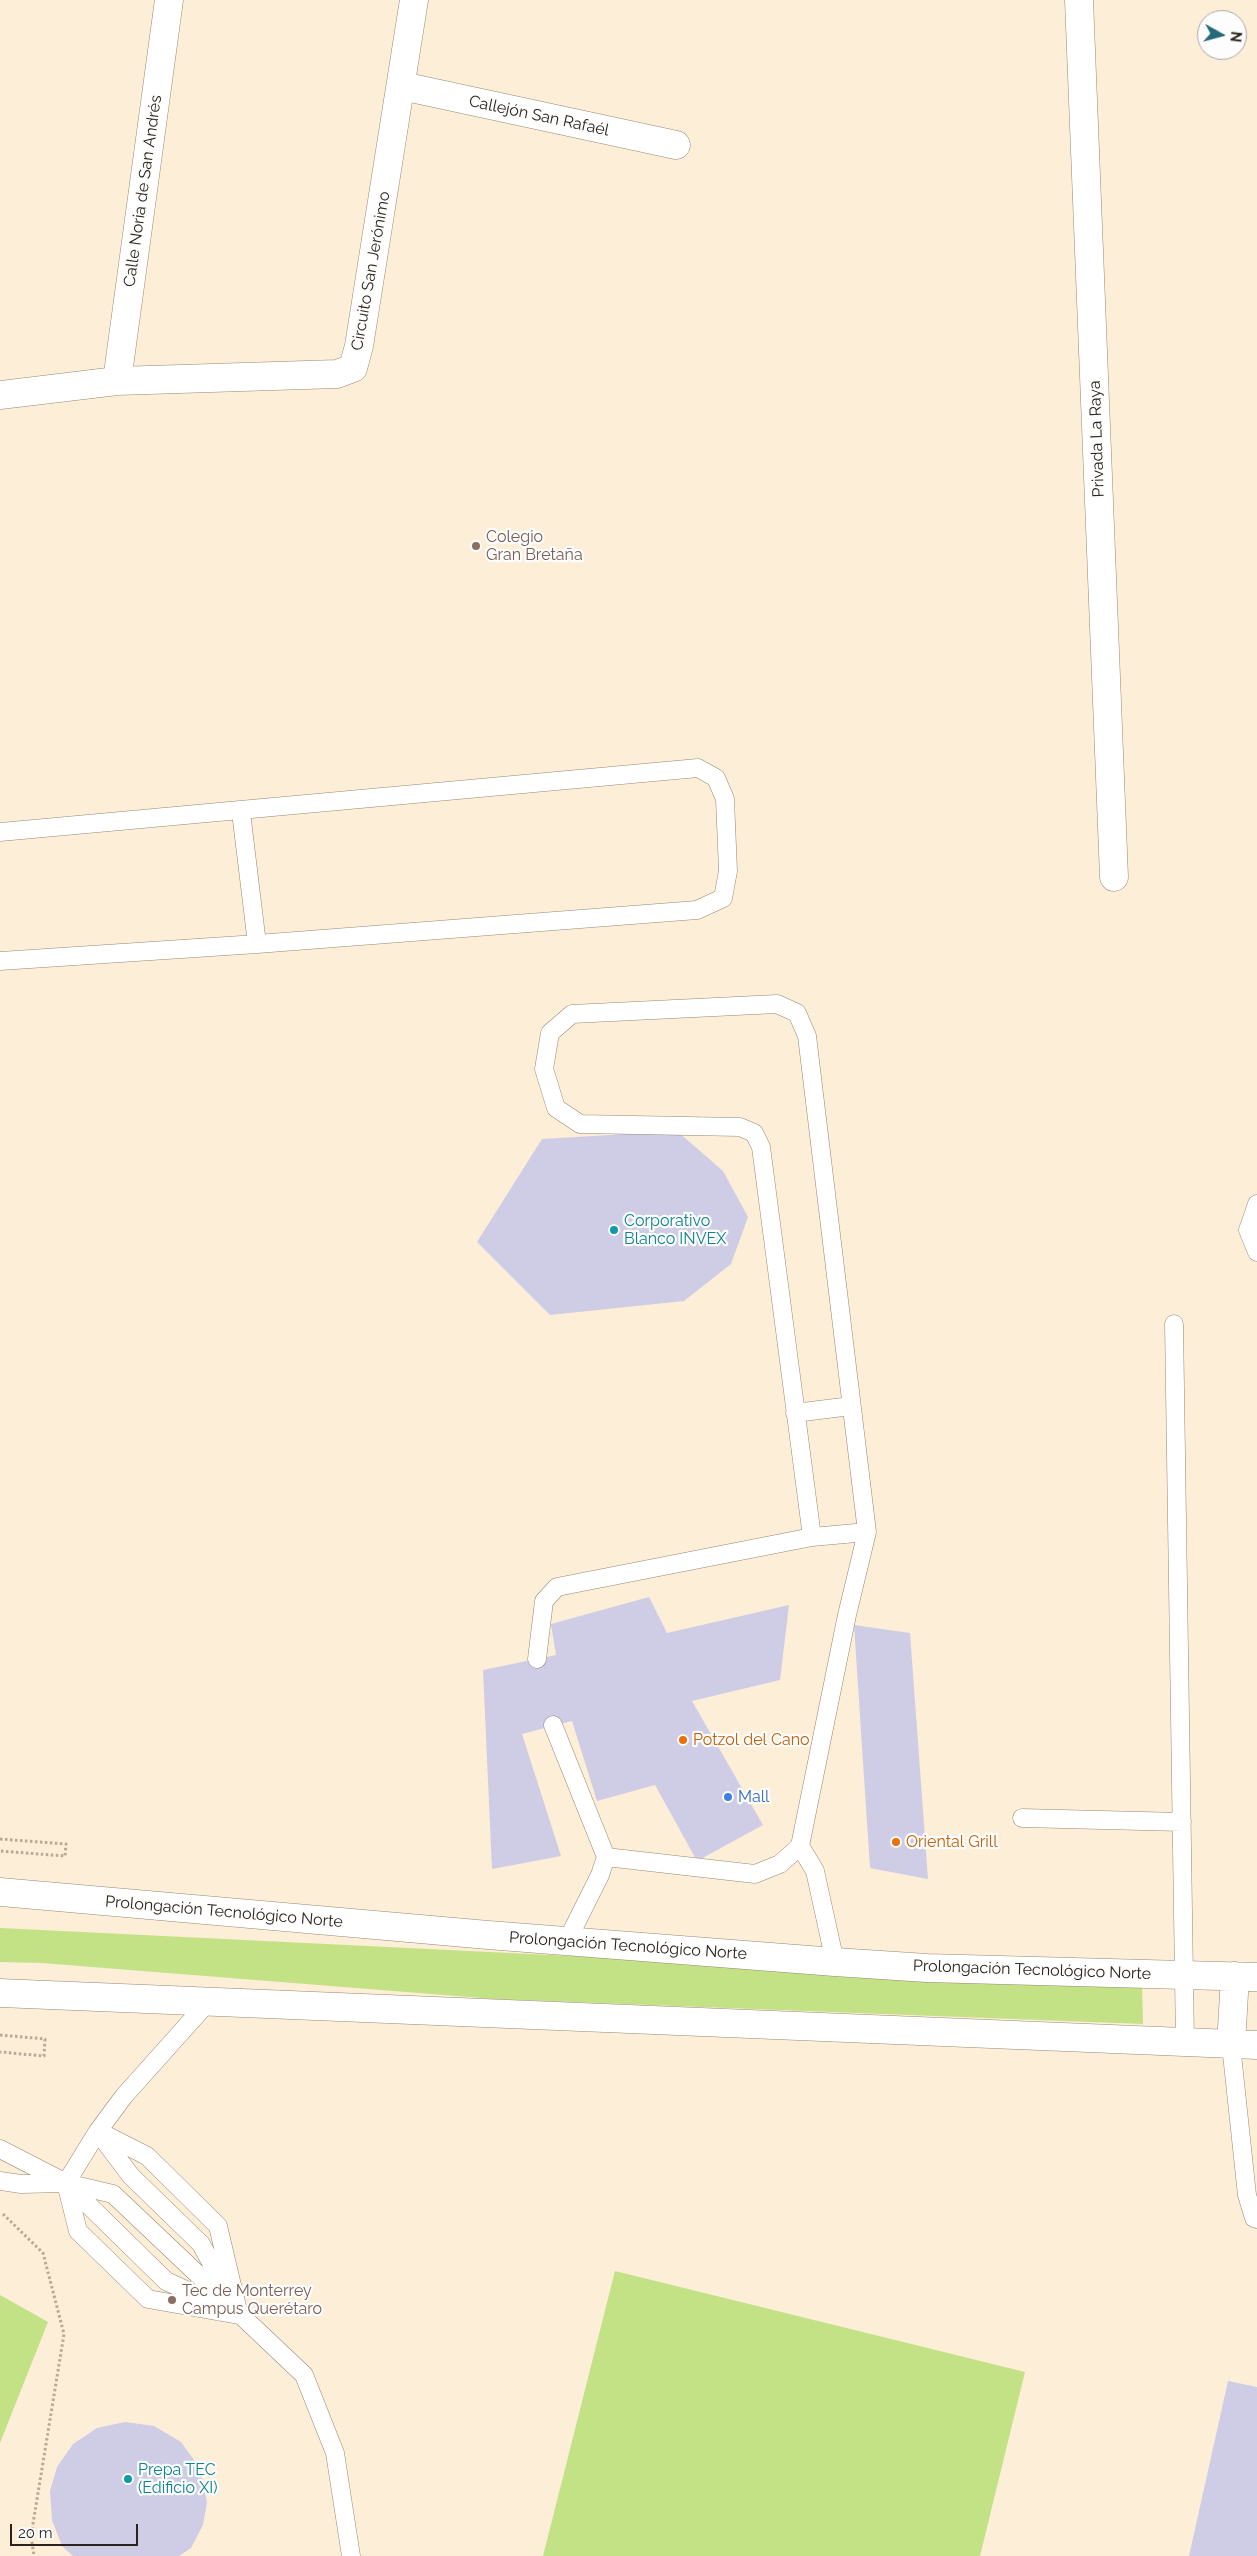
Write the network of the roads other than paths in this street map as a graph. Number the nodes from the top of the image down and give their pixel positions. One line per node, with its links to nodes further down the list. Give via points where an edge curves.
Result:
1 (169, 0): 6 (main road, Calle Noria de San Andrés)
2 (414, 0): 4 (main road, Circuito San Jerónimo)
3 (1079, 0): 10 (main road, Privada La Raya)
4 (402, 86): 5 (main road, Callejón San Rafaél); 6 (main road, Circuito San Jerónimo, via 353,368 337,374)
5 (676, 145)
6 (116, 382): 7 (main road, Circuito San Jerónimo)
7 (0, 395)
8 (241, 812): 9 (lane); 11 (lane); 11 (lane, via 698,768 716,778 724,799 728,871 723,898 697,910)
9 (0, 832)
10 (1114, 878)
11 (257, 944): 12 (lane)
12 (0, 961)
13 (1257, 1204): 14 (lane, via 1248,1230)
14 (1257, 1252)
15 (1174, 1324): 23 (lane)
16 (852, 1406): 17 (lane); 17 (lane, via 808,1036 797,1013 777,1004 572,1014 550,1033 544,1069 556,1108 580,1124 740,1127 754,1132 761,1148); 18 (lane)
17 (795, 1413): 19 (lane)
18 (867, 1532): 19 (lane); 24 (lane)
19 (812, 1537): 20 (lane, via 557,1587 544,1601)
20 (537, 1659)
21 (553, 1725): 25 (lane)
22 (1022, 1818): 23 (lane)
23 (1182, 1822): 29 (lane)
24 (800, 1846): 25 (lane, via 780,1864 755,1874); 28 (lane, via 815,1871)
25 (606, 1857): 27 (lane)
26 (0, 1892): 27 (main road, Prolongación Tecnológico Norte)
27 (567, 1941): 28 (main road, Prolongación Tecnológico Norte)
28 (835, 1962): 29 (main road, Prolongación Tecnológico Norte, via 927,1968)
29 (1184, 1974): 30 (main road, Prolongación Tecnológico Norte); 33 (lane)
30 (1246, 1976): 34 (main road)
31 (0, 1993): 32 (main road)
32 (209, 2001): 33 (main road); 35 (lane, via 124,2096)
33 (1185, 2043): 34 (main road)
34 (1244, 2045): 39 (lane, via 1247,2195)
35 (98, 2131): 38 (lane); 40 (lane, via 131,2176 201,2244); 40 (lane, via 147,2156 218,2226)
36 (0, 2149): 38 (lane)
37 (0, 2181): 38 (lane)
38 (66, 2183): 40 (lane, via 166,2281); 40 (lane, via 113,2194); 40 (lane, via 78,2231 148,2300)
39 (1257, 2219)
40 (239, 2315): 41 (lane, via 304,2376 335,2453)
41 (351, 2556)

